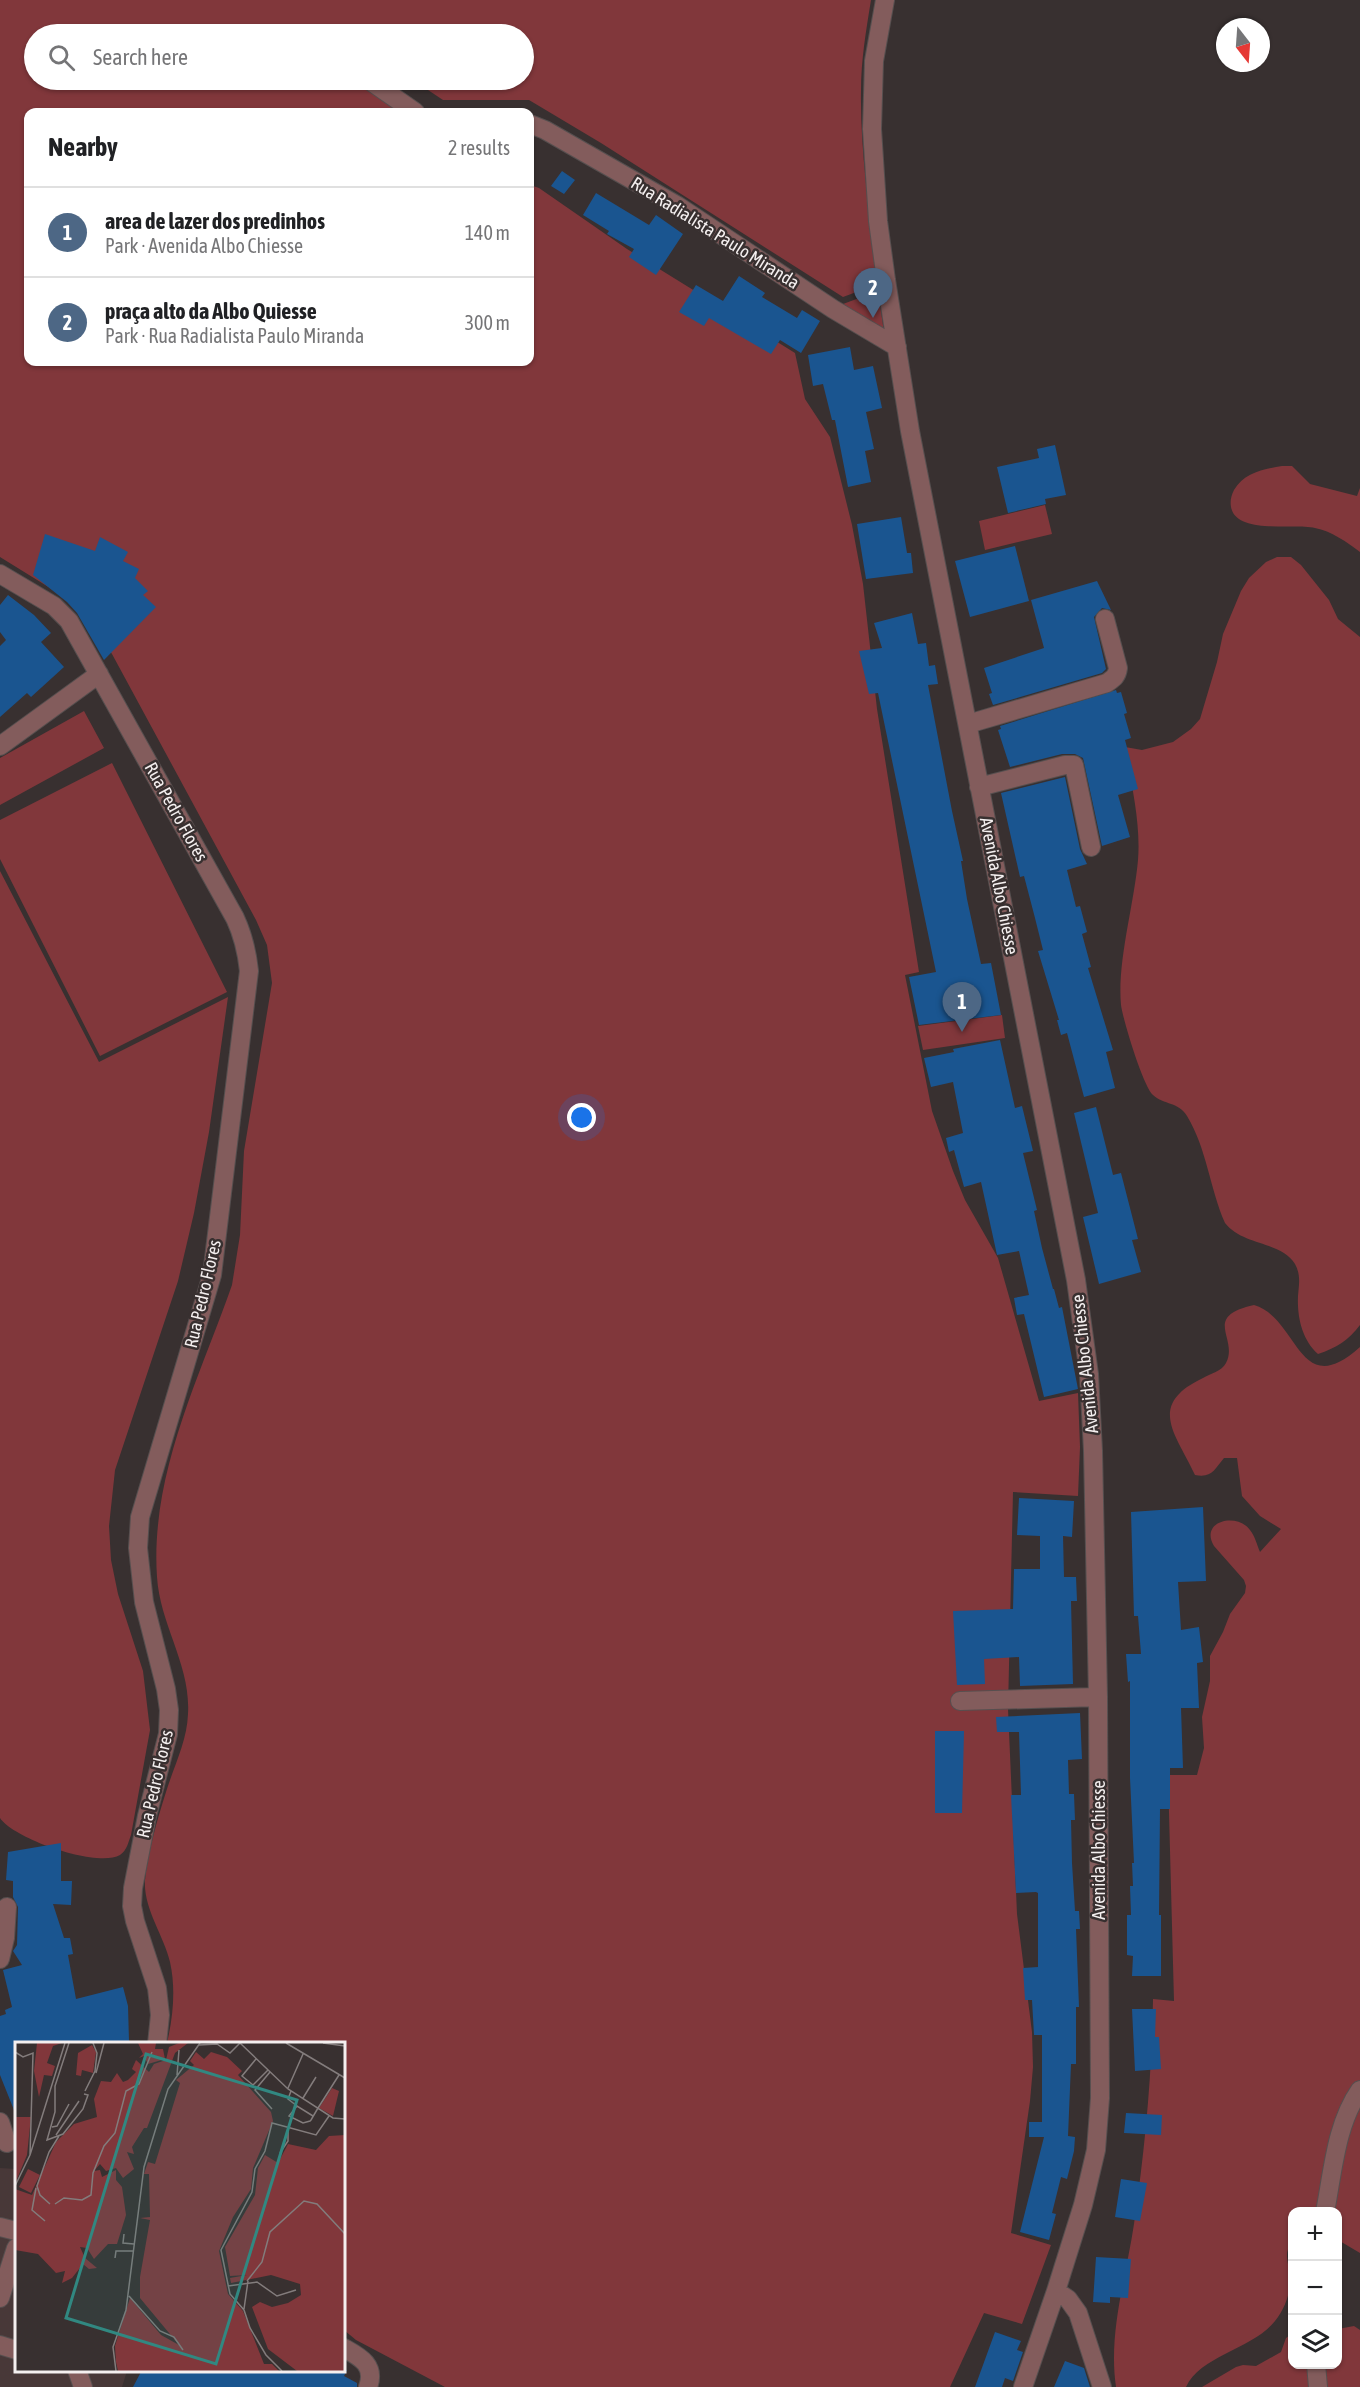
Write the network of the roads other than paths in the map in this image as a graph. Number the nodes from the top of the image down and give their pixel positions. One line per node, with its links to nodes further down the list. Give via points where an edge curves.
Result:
1 (885, 0): 5 (street, Avenida Albo Chiesse, via 872,90 872,145 878,221)
2 (383, 90): 3 (street)
3 (409, 108)
4 (534, 126): 5 (street, Rua Radialista Paulo Miranda, via 678,206)
5 (897, 347): 9 (street, Avenida Albo Chiesse)
6 (0, 574): 8 (street, Rua Pedro Flores, via 62,613)
7 (1105, 619): 9 (street, via 1118,668 1113,679)
8 (99, 674): 10 (street); 17 (street, Rua Pedro Flores, via 235,918 243,934 249,971 212,1275 140,1516 138,1548 144,1602 169,1710 168,1734 147,1816 132,1906 157,1988)
9 (968, 724): 11 (street, Avenida Albo Chiesse)
10 (0, 746)
11 (979, 787): 12 (street, via 1074,765); 13 (street, Avenida Albo Chiesse, via 1076,1280 1089,1374)
12 (1092, 847)
13 (1098, 1697): 14 (street); 25 (street, Avenida Albo Chiesse, via 1100,2098 1096,2150)
14 (960, 1701)
15 (7, 1907): 16 (street)
16 (0, 1959)
17 (157, 2042)
18 (1360, 2090): 21 (street, via 1343,2124)
19 (0, 2121): 20 (street)
20 (8, 2144)
21 (1326, 2207)
22 (0, 2227): 23 (street)
23 (15, 2231)
24 (15, 2251): 26 (street)
25 (1056, 2291): 34 (street, Avenida Albo Chiesse); 35 (street, via 1078,2313)
26 (0, 2298)
27 (0, 2345): 29 (street)
28 (345, 2349): 33 (street, via 367,2364 371,2374)
29 (15, 2350)
30 (1316, 2369): 36 (street)
31 (78, 2372): 32 (street)
32 (83, 2387)
33 (368, 2387)
34 (1023, 2387)
35 (1102, 2387)
36 (1318, 2387)

